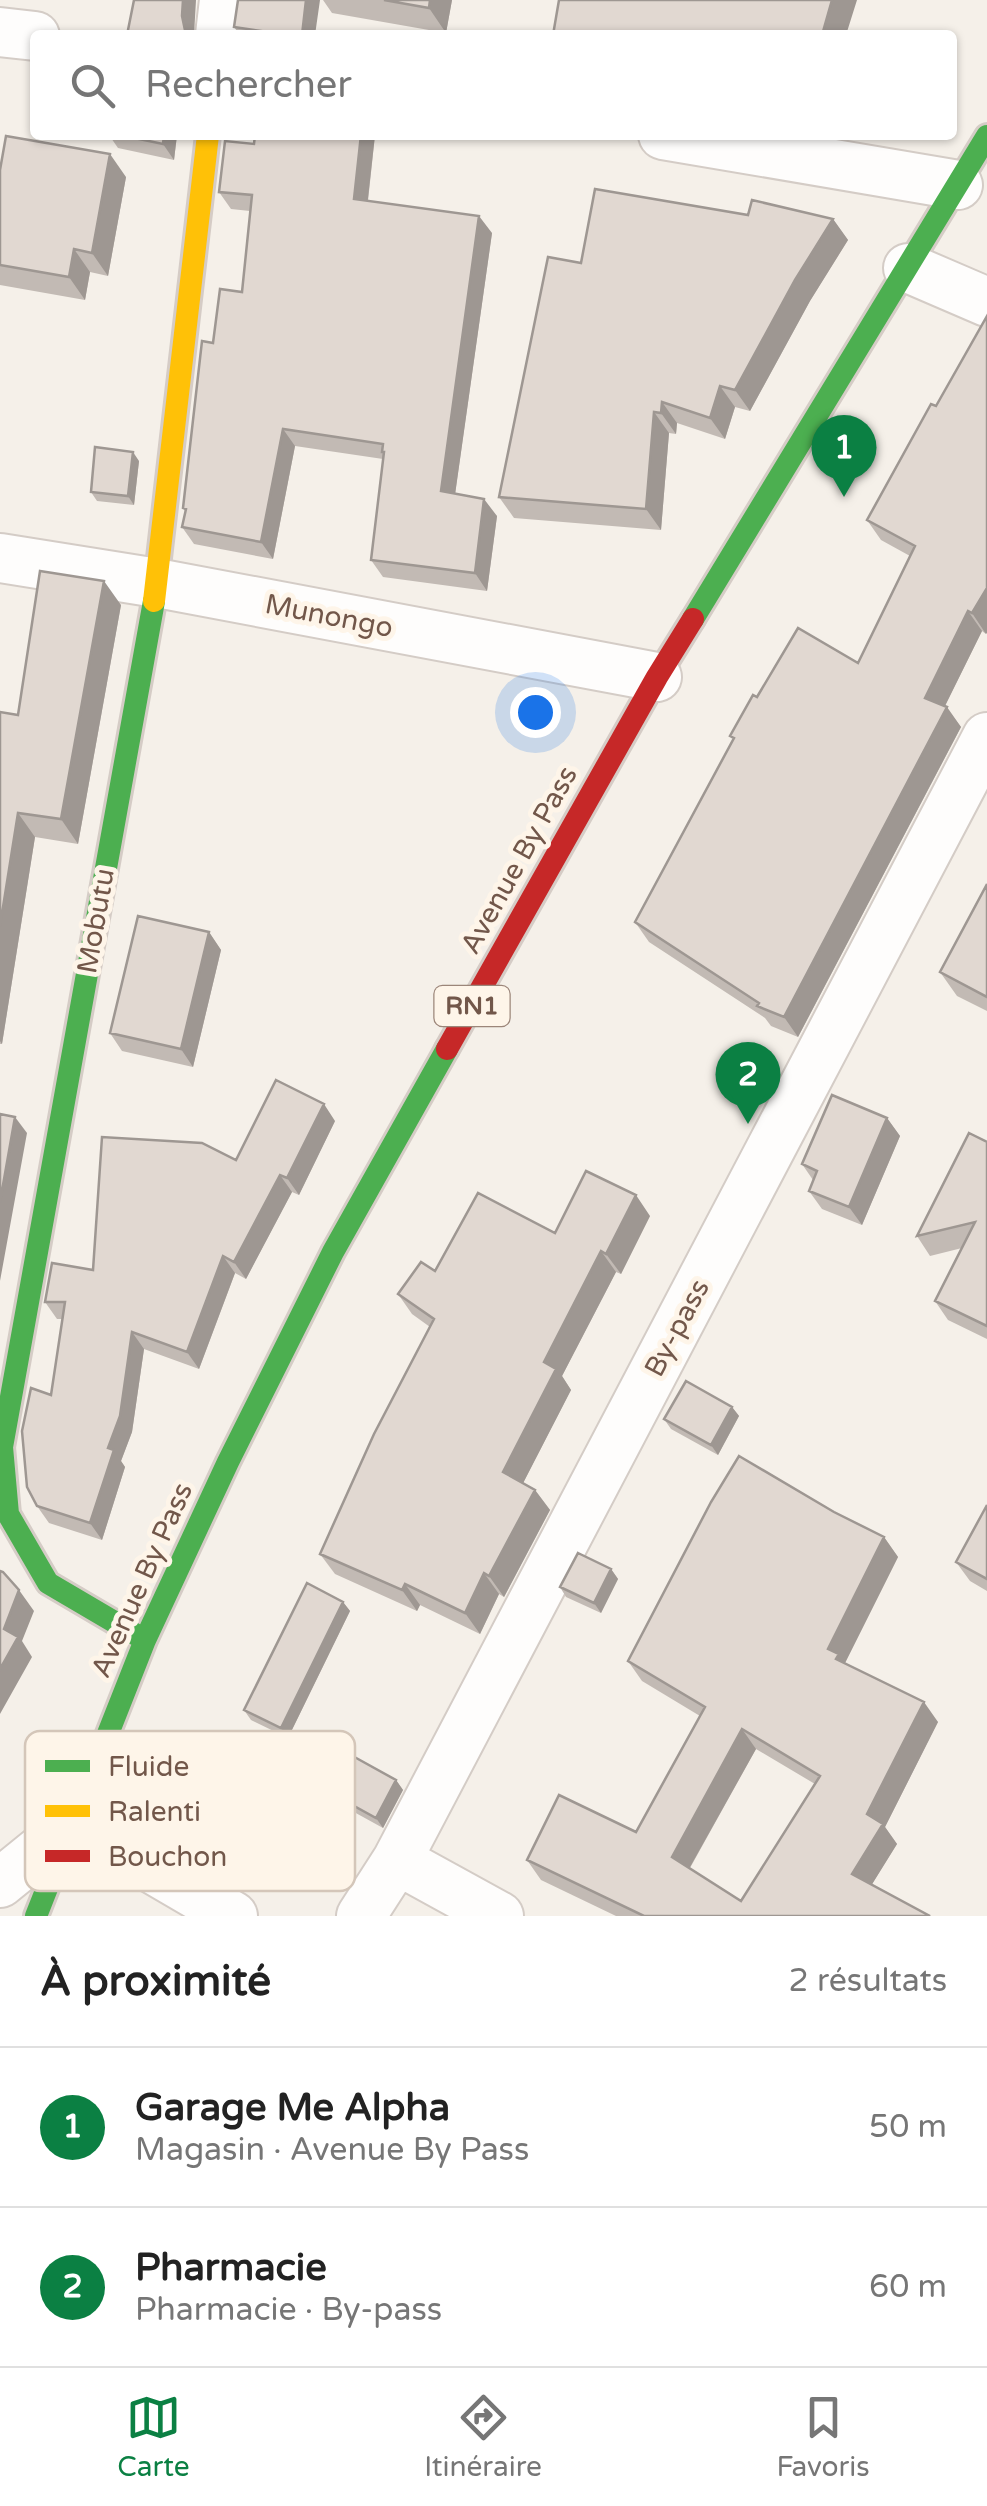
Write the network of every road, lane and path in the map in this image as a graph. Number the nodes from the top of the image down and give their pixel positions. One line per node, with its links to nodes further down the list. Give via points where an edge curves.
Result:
1 (224, 0): 2 (street)
2 (221, 30)
3 (0, 32): 4 (street)
4 (30, 35)
5 (987, 136): 8 (main road, Avenue By Pass / RN1)
6 (207, 140): 12 (main road, Mobutu)
7 (692, 140): 8 (street)
8 (958, 185): 9 (main road, Avenue By Pass / RN1)
9 (908, 268): 10 (street); 13 (main road, Avenue By Pass / RN1)
10 (987, 302)
11 (0, 558): 12 (street, Munongo)
12 (157, 584): 13 (street, Munongo); 15 (main road, Mobutu, via 2,1447 8,1514 48,1583)
13 (656, 678): 15 (main road, Avenue By Pass / RN1, via 333,1252)
14 (987, 737): 17 (street, By-pass)
15 (144, 1640): 16 (main road, Avenue By Pass / RN1)
16 (109, 1731)
17 (397, 1860): 24 (street, By-pass); 25 (street)
18 (25, 1863): 19 (street)
19 (0, 1883)
20 (46, 1891): 22 (main road, Avenue By Pass / RN1)
21 (191, 1891): 23 (street)
22 (36, 1916)
23 (234, 1916)
24 (362, 1916)
25 (499, 1916)

